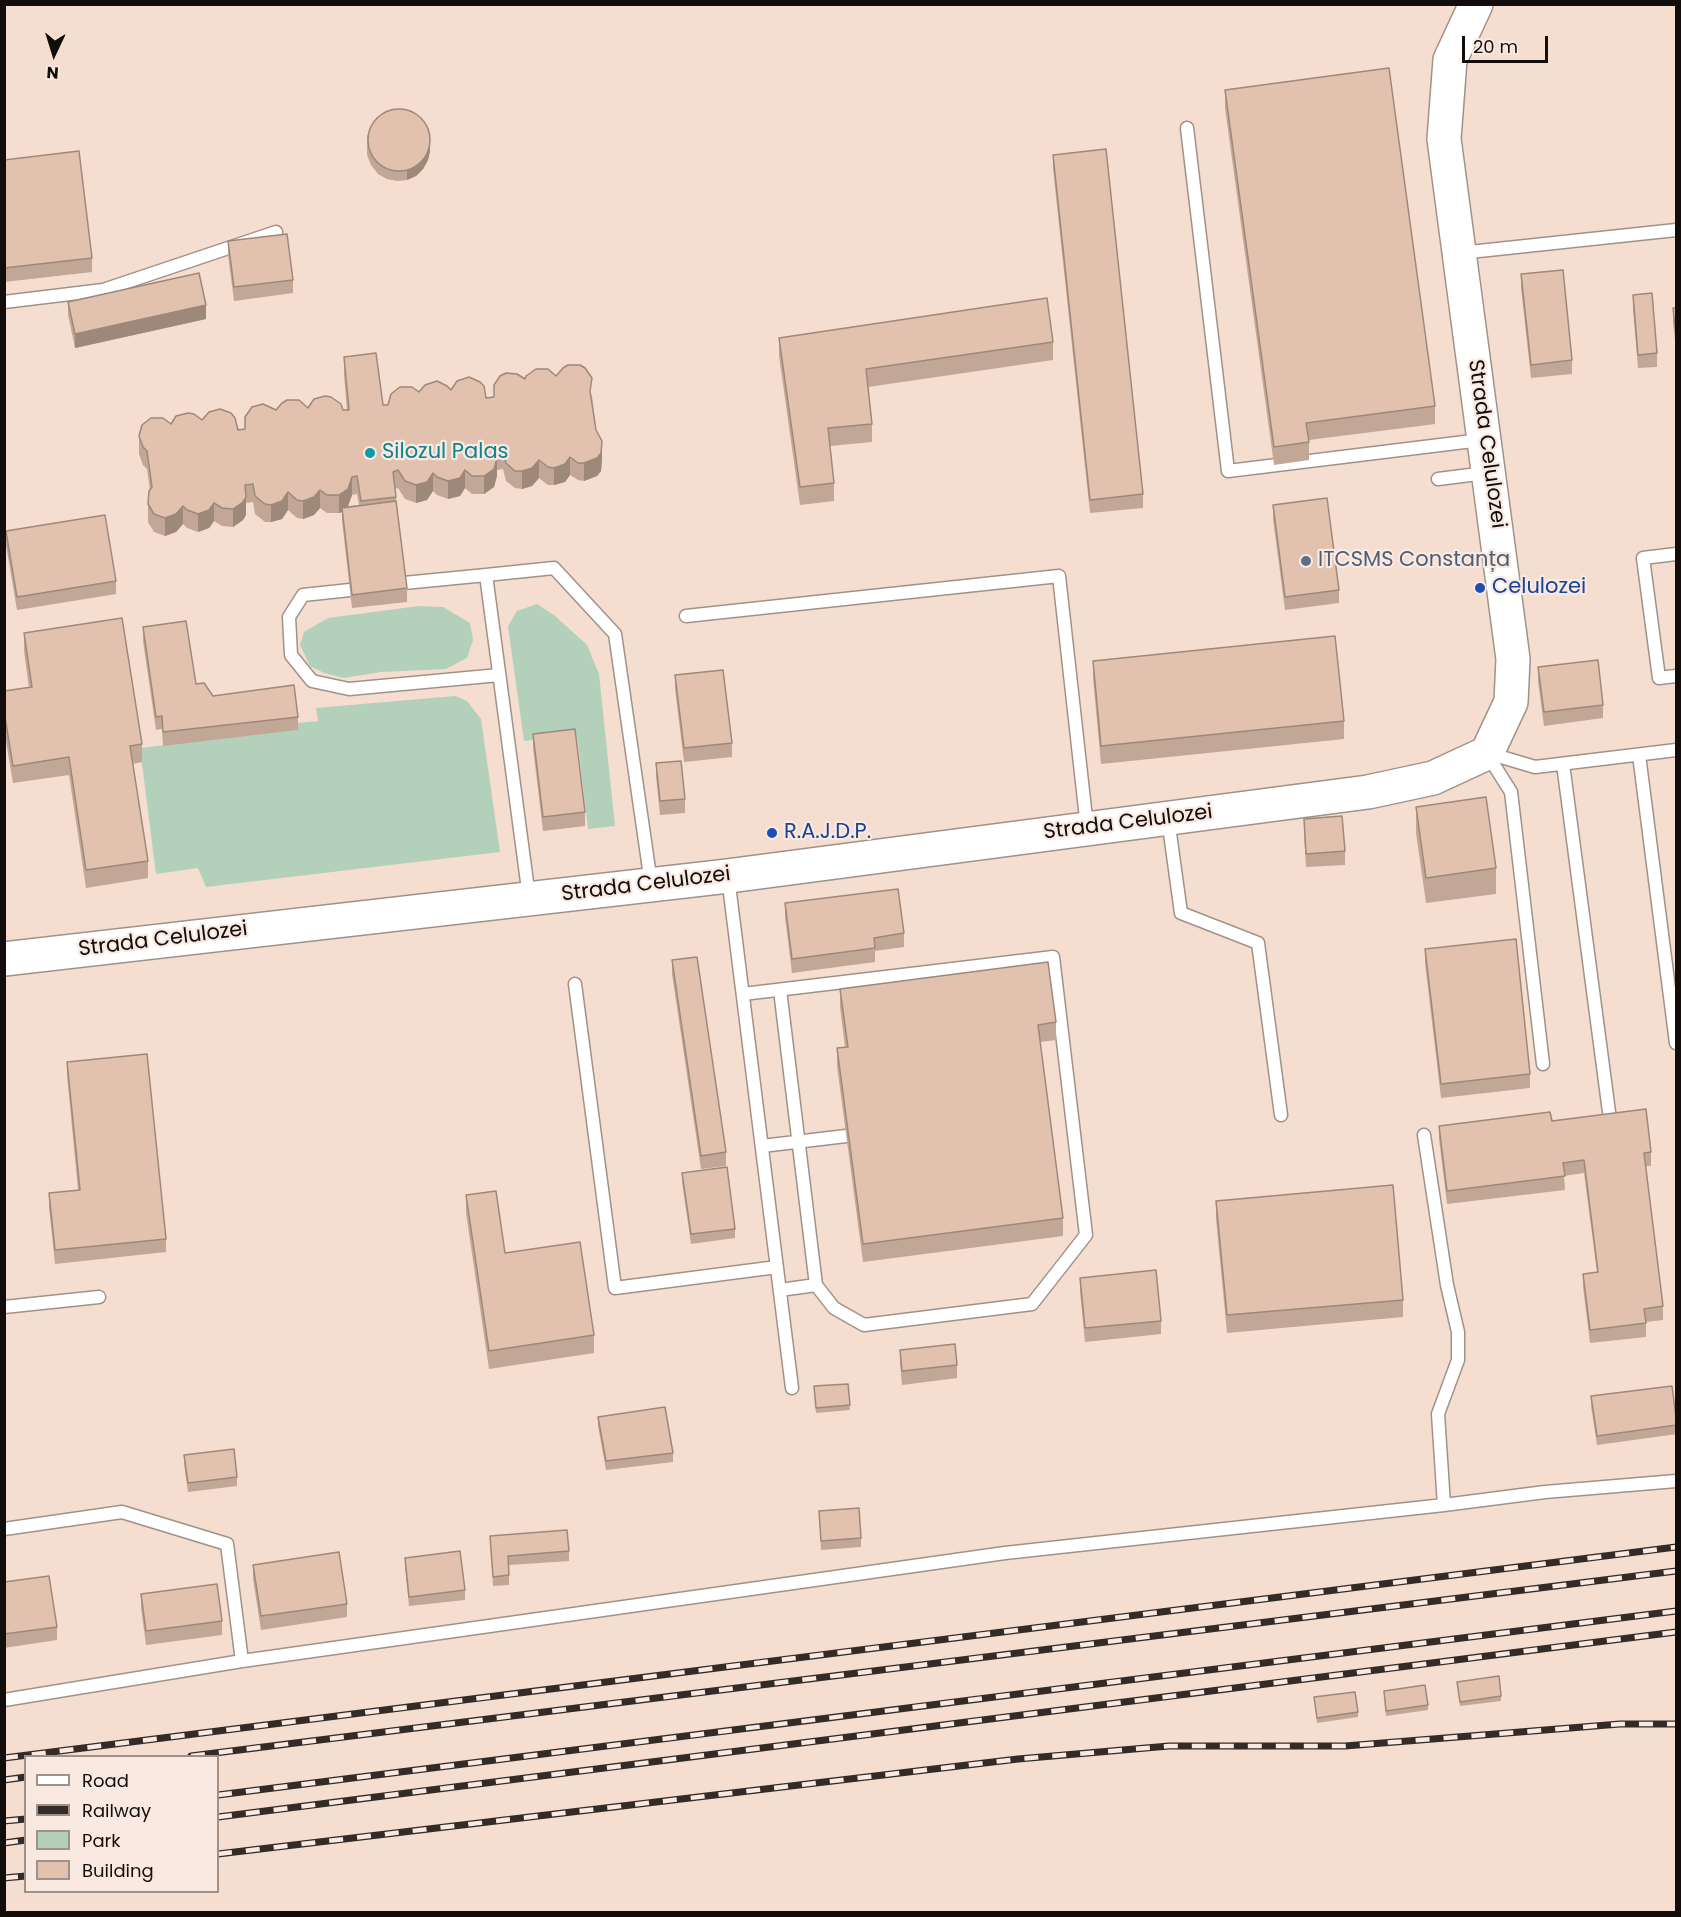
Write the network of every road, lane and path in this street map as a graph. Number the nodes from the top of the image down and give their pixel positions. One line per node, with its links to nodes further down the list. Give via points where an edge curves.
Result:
1 (1476, 4): 5 (street, Strada Celulozei, via 1450,60 1444,139)
2 (1186, 128): 7 (lane, via 1228,471)
3 (1677, 230): 5 (lane)
4 (276, 232): 6 (lane, via 103,290)
5 (1460, 253): 7 (street, Strada Celulozei)
6 (4, 302)
7 (1486, 440): 8 (street, Strada Celulozei)
8 (1490, 472): 9 (lane); 18 (street, Strada Celulozei, via 1513,659 1510,702)
9 (1438, 479)
10 (1677, 554): 16 (lane, via 1643,558 1659,678)
11 (486, 575): 12 (lane); 15 (lane); 24 (lane, via 554,568 615,634)
12 (404, 584)
13 (350, 590): 15 (lane, via 303,596 289,617 291,655 312,681 349,689)
14 (686, 616): 22 (lane, via 1059,576)
15 (499, 675): 25 (lane)
16 (1677, 676)
17 (1677, 750): 19 (lane)
18 (1487, 753): 20 (lane, via 1535,767); 21 (street, Strada Celulozei, via 1433,778 1368,792); 31 (lane, via 1511,792)
19 (1639, 755): 20 (lane); 30 (lane)
20 (1563, 764): 33 (lane)
21 (1168, 818): 22 (street, Strada Celulozei); 32 (lane, via 1181,913 1258,943)
22 (1087, 828): 23 (street, Strada Celulozei)
23 (728, 876): 24 (street, Strada Celulozei); 29 (lane)
24 (651, 885): 25 (street, Strada Celulozei)
25 (529, 898): 26 (street, Strada Celulozei)
26 (4, 958)
27 (575, 984): 38 (lane, via 615,1288)
28 (780, 990): 29 (lane); 36 (lane); 39 (lane, via 1053,957 1086,1235 1032,1304 864,1325 834,1308)
29 (743, 994): 37 (lane)
30 (1677, 1043)
31 (1543, 1064)
32 (1281, 1115)
33 (1611, 1126)
34 (1424, 1135): 45 (lane, via 1458,1332 1458,1360 1438,1414)
35 (846, 1136): 36 (lane)
36 (798, 1142): 37 (lane); 39 (lane)
37 (762, 1146): 38 (lane)
38 (777, 1267): 40 (lane)
39 (816, 1286): 40 (lane)
40 (780, 1290): 43 (lane)
41 (99, 1297): 42 (lane)
42 (4, 1307)
43 (792, 1388)
44 (1677, 1481): 45 (lane)
45 (1444, 1505): 47 (lane, via 1005,1553)
46 (4, 1529): 47 (lane, via 122,1512 227,1544)
47 (242, 1660): 48 (lane)
48 (4, 1700)

